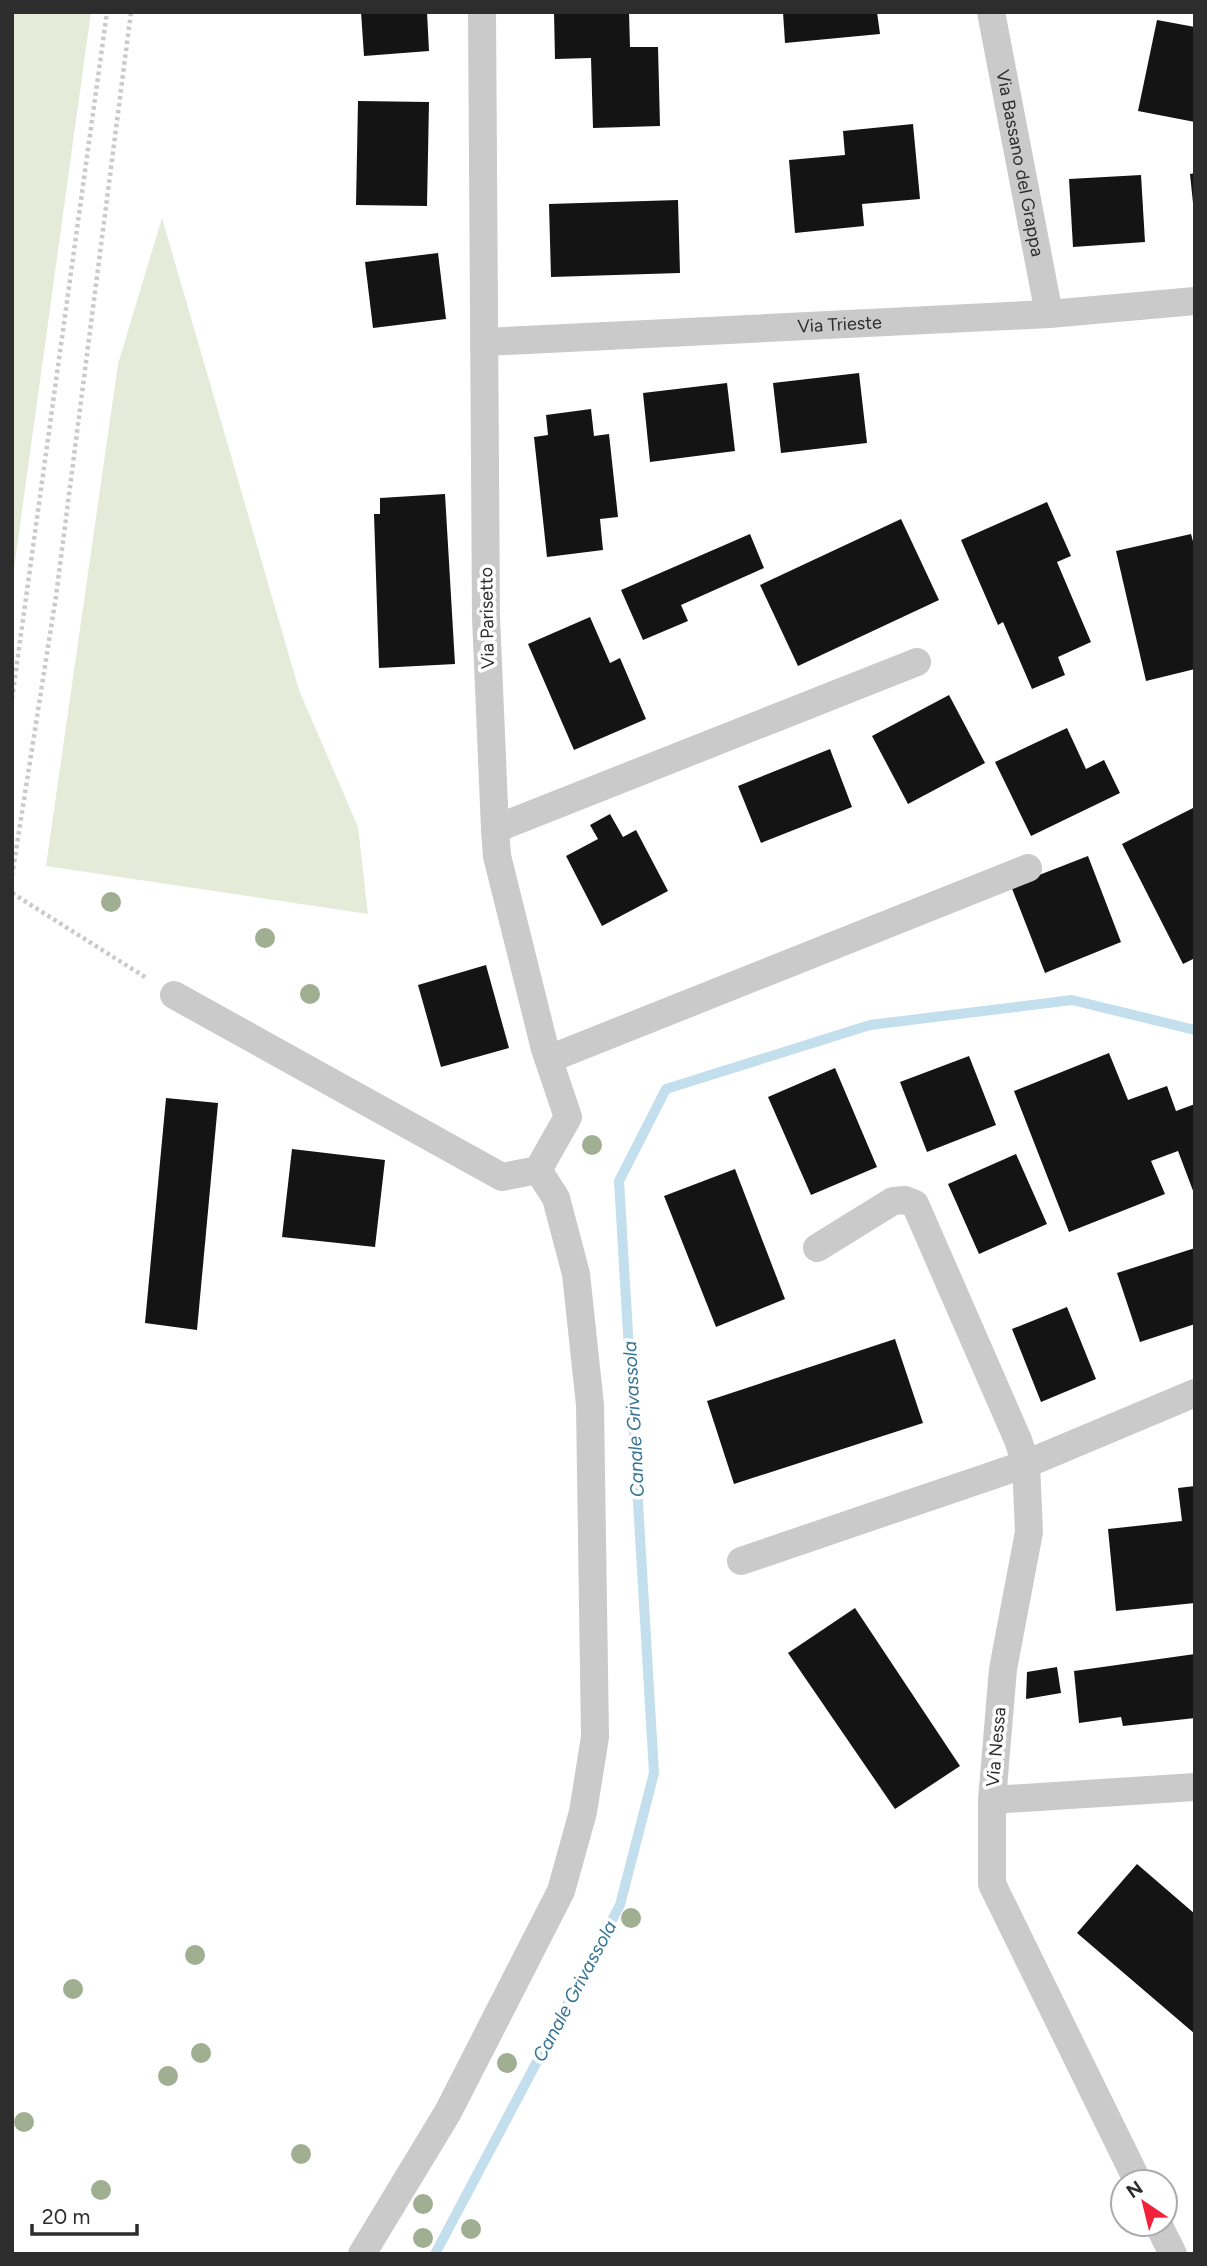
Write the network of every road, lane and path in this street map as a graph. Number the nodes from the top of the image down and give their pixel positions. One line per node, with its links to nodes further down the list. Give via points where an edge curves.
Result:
1 (107, 12): 9 (path)
2 (131, 12): 12 (path, via 56,596)
3 (482, 12): 7 (street, Via Parisetto)
4 (991, 12): 6 (street, Via Bassano del Grappa)
5 (1195, 301): 6 (street, Via Trieste)
6 (1049, 314): 7 (street, Via Trieste)
7 (485, 342): 10 (street, Via Parisetto, via 486,617)
8 (917, 662): 10 (street)
9 (12, 699)
10 (495, 829): 15 (street, Via Parisetto, via 497,856)
11 (1028, 868): 15 (street)
12 (12, 876)
13 (12, 894): 14 (path)
14 (174, 995): 16 (street, via 502,1177)
15 (549, 1059): 16 (street, Via Parisetto, via 568,1117)
16 (538, 1170): 25 (street, via 556,1198 576,1273 590,1405 595,1737 585,1800 561,1891 448,2112)
17 (817, 1248): 19 (street, via 893,1202 915,1204)
18 (1195, 1393): 19 (street)
19 (1026, 1464): 20 (street); 22 (street, Via Nessa, via 1029,1532 1003,1669)
20 (741, 1561)
21 (1191, 1792): 22 (street)
22 (992, 1800): 23 (street, Via Nessa, via 992,1884)
23 (1131, 2168)
24 (1165, 2238): 26 (street)
25 (362, 2254)
26 (1173, 2254)

